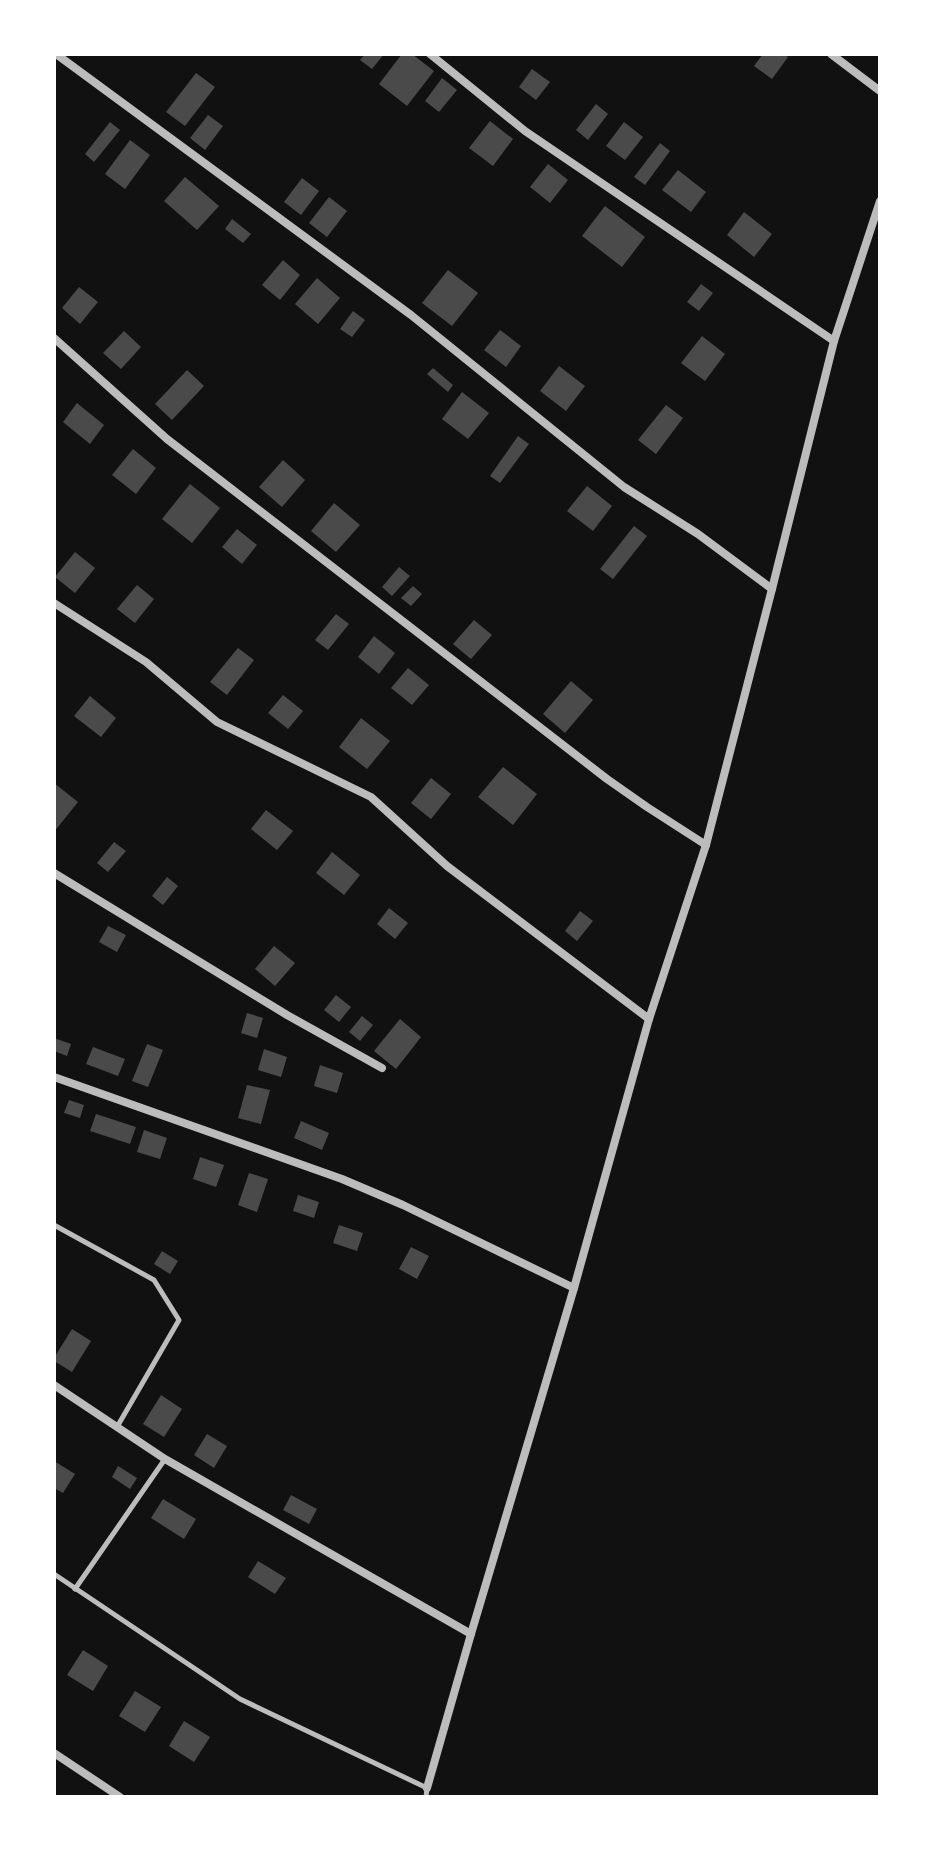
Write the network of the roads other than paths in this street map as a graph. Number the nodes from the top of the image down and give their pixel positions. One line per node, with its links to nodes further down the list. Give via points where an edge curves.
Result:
1 (56, 54): 8 (street, via 411,315 624,487)
2 (430, 54): 7 (street, via 525,131)
3 (831, 54): 4 (street)
4 (880, 91)
5 (880, 201): 7 (street)
6 (54, 338): 10 (street, via 167,439 607,779)
7 (834, 341): 8 (street)
8 (772, 589): 10 (street)
9 (54, 603): 12 (street, via 146,662 217,722 371,797 447,866)
10 (706, 845): 12 (street)
11 (54, 873): 13 (street)
12 (649, 1019): 16 (street)
13 (382, 1068)
14 (54, 1077): 16 (street, via 342,1179)
15 (54, 1225): 18 (lane, via 154,1280 179,1320)
16 (574, 1288): 22 (street)
17 (54, 1385): 18 (street)
18 (117, 1428): 19 (street)
19 (165, 1459): 21 (lane); 22 (street)
20 (54, 1574): 21 (lane)
21 (75, 1589): 24 (lane, via 240,1699)
22 (471, 1634): 24 (street)
23 (54, 1753): 25 (street)
24 (427, 1792)
25 (120, 1797)

